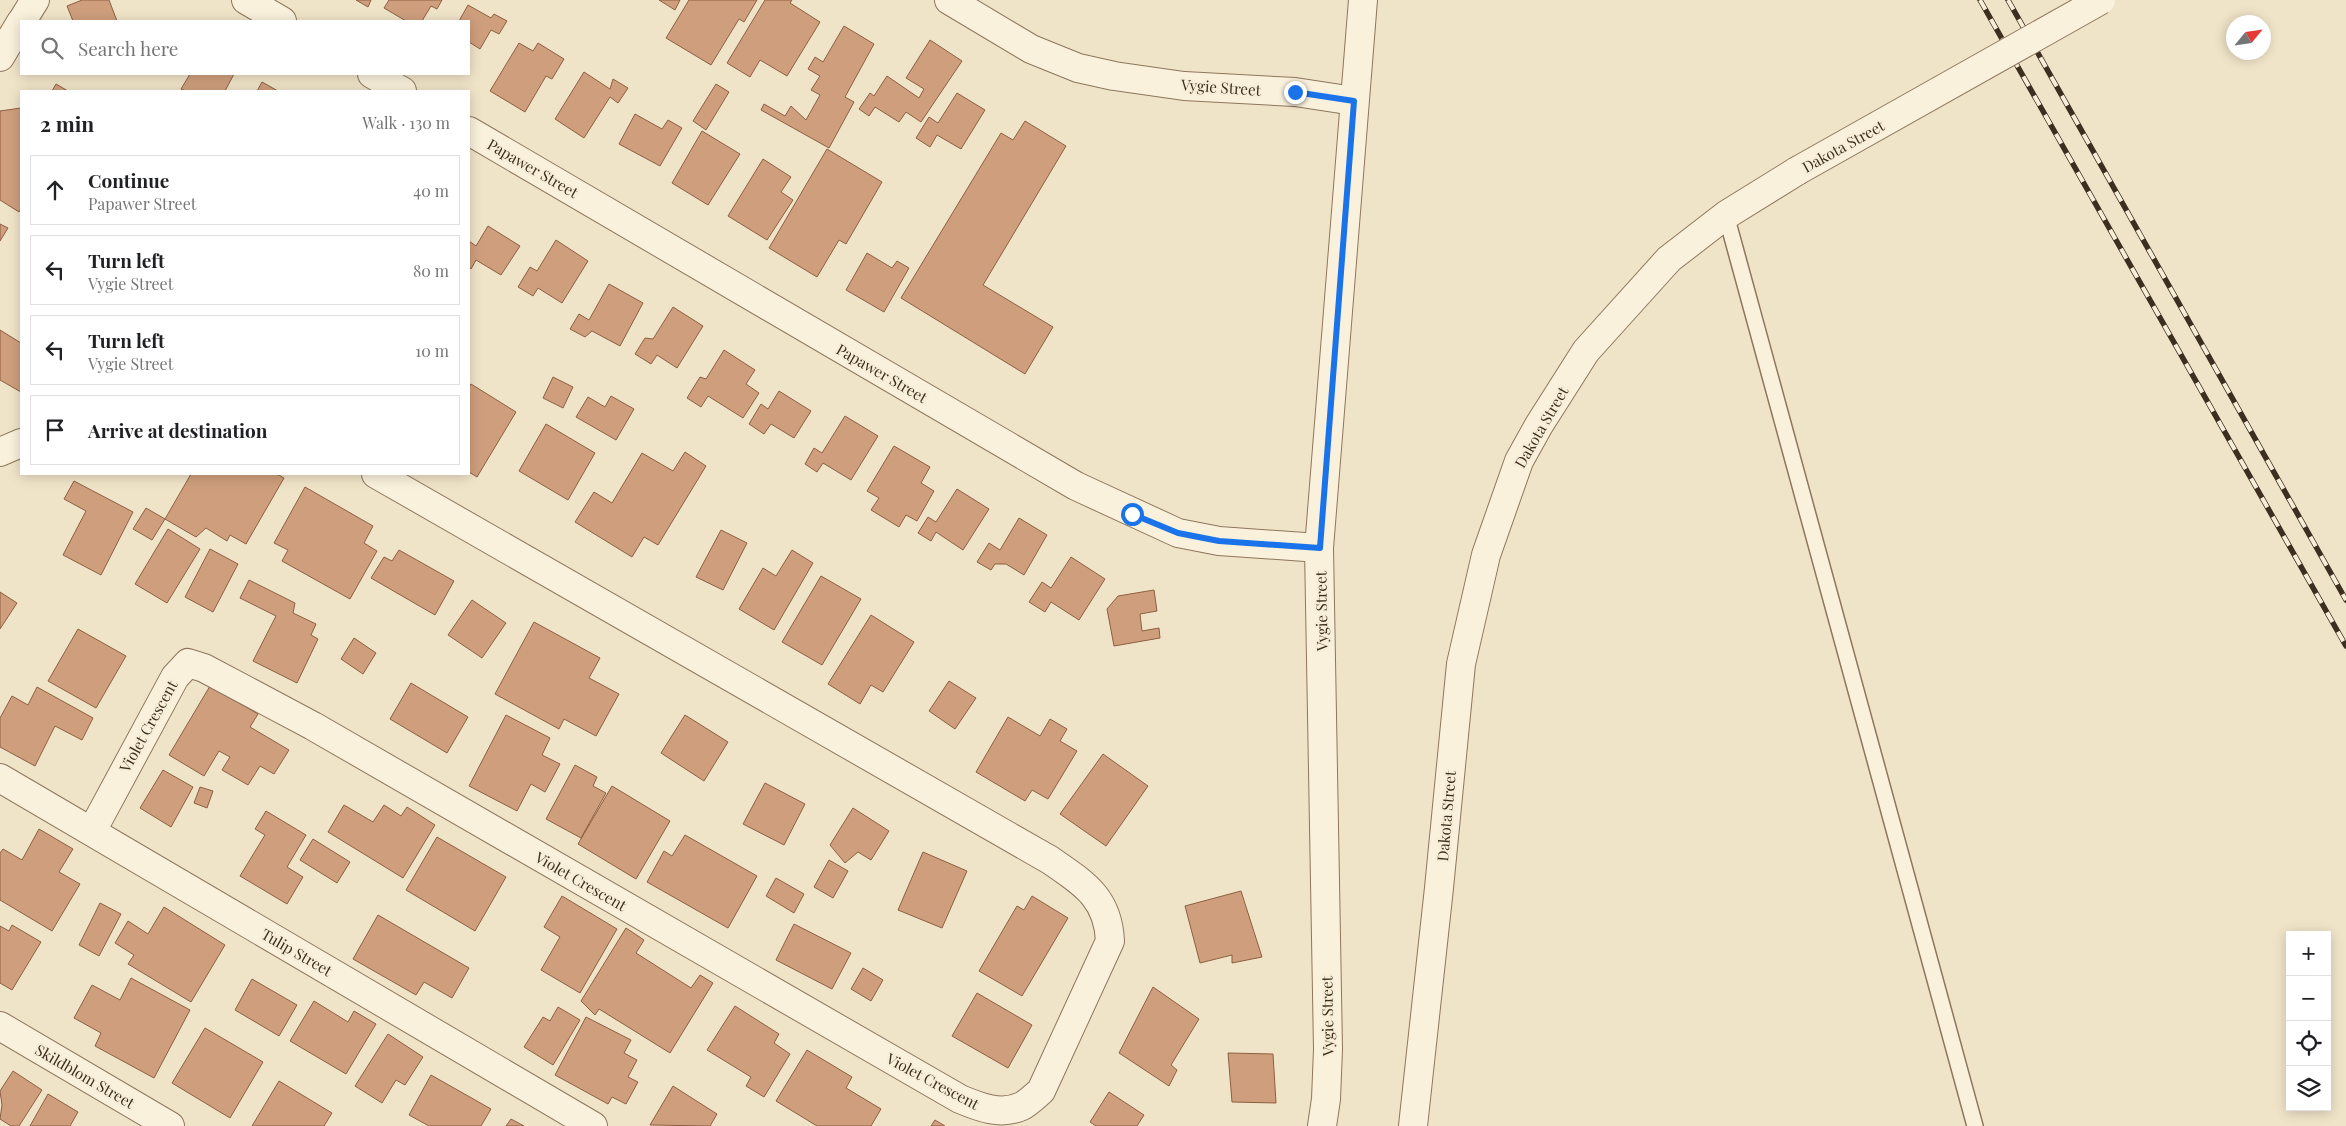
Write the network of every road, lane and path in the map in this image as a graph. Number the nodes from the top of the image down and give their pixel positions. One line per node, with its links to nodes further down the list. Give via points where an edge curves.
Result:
1 (34, 0): 6 (street)
2 (246, 0): 7 (street)
3 (950, 0): 12 (street, Vygie Street, via 1031,48 1078,68 1184,86 1295,92)
4 (1363, 0): 12 (street)
5 (2101, 0): 14 (street, Dakota Street, bridge, via 1797,171)
6 (23, 20)
7 (280, 20)
8 (20, 25): 9 (street)
9 (0, 57)
10 (374, 75): 11 (street)
11 (400, 90)
12 (1354, 101): 18 (street, Vygie Street)
13 (470, 132): 18 (street, Papawer Street, via 1076,486 1116,506 1178,533 1219,541)
14 (1726, 215): 25 (street, Dakota Street, via 1669,259 1586,351 1538,424 1519,461 1486,555 1461,664 1440,888); 26 (lane)
15 (20, 443): 16 (street)
16 (0, 452)
17 (378, 475): 20 (street, Violet Crescent, via 1050,860 1083,883 1100,903 1109,922 1110,941 1041,1091 1022,1106 1002,1110 984,1109 960,1099 313,726 204,668 188,663 170,685)
18 (1320, 548): 24 (street, Vygie Street, via 1328,1049)
19 (0, 778): 20 (street, Tulip Street)
20 (92, 831): 23 (street, Tulip Street)
21 (0, 1026): 22 (street, Skildblom Street)
22 (170, 1126)
23 (593, 1126)
24 (1322, 1126)
25 (1412, 1126)
26 (1975, 1126)

